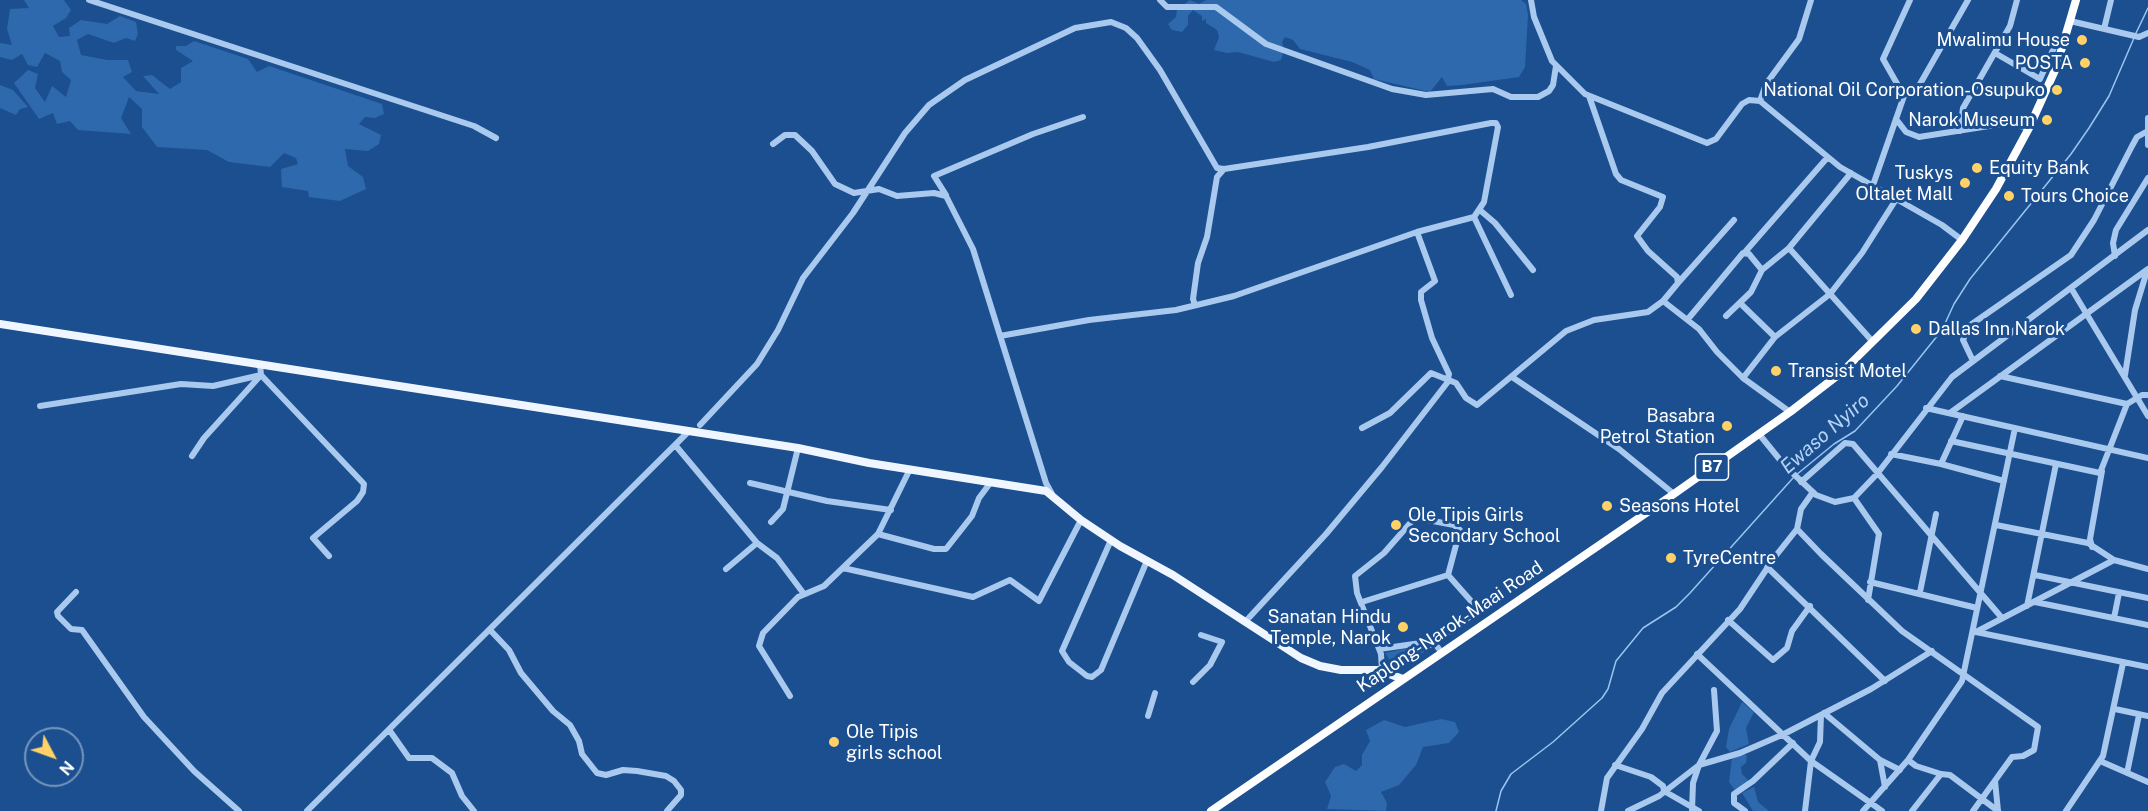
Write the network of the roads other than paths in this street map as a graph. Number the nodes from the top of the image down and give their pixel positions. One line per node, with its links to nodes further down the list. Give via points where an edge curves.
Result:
1 (91, 0): 25 (street, via 474,126)
2 (1160, 0): 15 (street, via 1167,7 1216,7 1266,44 1392,89 1426,95 1493,89 1511,96 1538,97 1553,85)
3 (1531, 0): 15 (street, via 1534,17)
4 (1811, 0): 18 (street, via 1799,39 1766,84)
5 (1968, 0): 17 (street, via 1916,91)
6 (2017, 0): 14 (street, via 2010,26)
7 (2076, 0): 10 (highway, Kaplong-Narok-Maai Road / B7)
8 (2111, 0): 11 (street)
9 (1907, 1): 17 (street, via 1883,59)
10 (2070, 21): 11 (street); 13 (highway, Kaplong-Narok-Maai Road / B7)
11 (2104, 29): 12 (street, via 2139,37)
12 (2148, 33)
13 (2066, 38): 14 (street, via 2057,41 2040,79); 22 (highway, Kaplong-Narok-Maai Road / B7)
14 (1995, 53): 23 (street, via 1963,108)
15 (1556, 66): 16 (street)
16 (1589, 96): 18 (street, via 1707,143 1716,139 1742,104); 48 (street, via 1616,174 1621,180 1663,197 1660,207 1637,236 1677,277)
17 (1904, 96): 21 (street)
18 (1760, 101): 28 (street)
19 (1083, 117): 34 (street, via 934,176)
20 (2148, 118): 24 (street)
21 (1896, 119): 23 (street, via 1906,132 1920,137); 32 (street)
22 (2030, 128): 23 (street, via 2014,123); 41 (highway, Kaplong-Narok-Maai Road / B7)
23 (1960, 131)
24 (2146, 132): 27 (street); 62 (street, via 2137,137 2071,255 1969,326 1964,340)
25 (496, 138)
26 (773, 144): 33 (street, via 785,135 795,135 812,151 835,184 854,193)
27 (2148, 145)
28 (1827, 158): 30 (street); 43 (street)
29 (1224, 169): 33 (street, via 1218,168 1137,38 1111,22 1074,28 942,94 905,133); 36 (street, via 1368,147 1494,122 1498,127); 54 (street, via 1217,177 1207,237 1198,262 1192,299)
30 (1851, 173): 32 (street); 42 (street)
31 (2148, 178): 44 (street, via 2116,230)
32 (1872, 188): 35 (street)
33 (867, 191): 34 (street, via 879,189 897,196); 79 (street, via 803,278 757,364)
34 (946, 196): 59 (street, via 973,249)
35 (1895, 201): 41 (street); 50 (street)
36 (1480, 211): 37 (street); 45 (street, via 1489,216)
37 (1474, 217): 40 (street); 51 (street)
38 (1734, 220): 48 (street)
39 (2148, 230): 44 (street)
40 (1417, 232): 54 (street, via 1290,279); 68 (street, via 1435,281 1421,292 1421,300)
41 (1962, 240): 61 (highway, Kaplong-Narok-Maai Road / B7, via 1916,299)
42 (1789, 248): 46 (street); 50 (street)
43 (1745, 252): 46 (street); 57 (street)
44 (2115, 256): 49 (street)
45 (1533, 270)
46 (1762, 270): 53 (street)
47 (2148, 270): 55 (street); 66 (street, via 2135,310)
48 (1678, 283): 52 (street)
49 (2071, 288): 55 (street); 62 (street)
50 (1830, 294): 60 (street); 61 (street)
51 (1511, 295)
52 (1663, 301): 57 (street); 67 (street, via 1648,312 1594,320 1566,330)
53 (1741, 304): 56 (street); 60 (street)
54 (1195, 305): 59 (street)
55 (2088, 314): 65 (street); 66 (street)
56 (1726, 316)
57 (1688, 319): 69 (street)
58 (0, 324): 63 (main road)
59 (1000, 336): 103 (street)
60 (1775, 336): 69 (street)
61 (1873, 342): 75 (highway, Kaplong-Narok-Maai Road / B7)
62 (1973, 361): 74 (street, via 1952,377)
63 (260, 364): 64 (street); 82 (main road)
64 (261, 375): 73 (street, via 213,386 181,384); 90 (street); 118 (street, via 364,484 357,501 313,538)
65 (2000, 376): 72 (street); 76 (street)
66 (2124, 376): 71 (street)
67 (1512, 377): 68 (street, via 1477,405); 104 (street, via 1618,449)
68 (1448, 378): 80 (street, via 1428,374 1390,413); 144 (street, via 1382,467)
69 (1743, 378): 75 (street)
70 (2148, 395): 71 (street)
71 (2136, 397): 72 (street); 78 (street)
72 (2127, 404): 87 (street)
73 (40, 406)
74 (1926, 408): 76 (street); 88 (street)
75 (1790, 412): 83 (highway, Kaplong-Narok-Maai Road / B7)
76 (1950, 413): 77 (street)
77 (1963, 416): 81 (street); 84 (street)
78 (2148, 416)
79 (700, 424)
80 (1362, 428)
81 (2015, 428): 87 (street); 89 (street)
82 (687, 433): 85 (street); 86 (main road)
83 (1759, 434): 98 (street); 104 (highway, Kaplong-Narok-Maai Road / B7)
84 (1951, 441): 89 (street); 92 (street)
85 (676, 446): 116 (street); 146 (street)
86 (798, 448): 94 (main road); 101 (street)
87 (2110, 448): 91 (street); 95 (street)
88 (1891, 454): 92 (street); 96 (street)
89 (2011, 454): 93 (street); 99 (street)
90 (192, 456)
91 (2148, 458)
92 (1941, 464): 99 (street)
93 (2056, 464): 95 (street); 112 (street)
94 (910, 469): 97 (main road); 106 (street)
95 (2102, 471): 117 (street, via 2090,539)
96 (1877, 474): 98 (street, via 1850,442); 105 (street); 114 (street)
97 (991, 482): 103 (main road); 113 (street, via 972,516 946,549)
98 (1801, 482): 102 (street)
99 (2004, 482): 110 (street)
100 (750, 483): 101 (street)
101 (788, 490): 106 (street, via 827,501); 109 (street, via 783,509)
102 (1813, 492): 105 (street, via 1835,502); 111 (street)
103 (1052, 494): 108 (main road)
104 (1674, 494): 152 (highway, Kaplong-Narok-Maai Road / B7)
105 (1854, 498): 127 (street, via 1878,531)
106 (891, 510): 113 (street)
107 (1936, 514): 114 (street)
108 (1081, 520): 115 (main road); 122 (street, via 1039,601 1010,580 973,597)
109 (771, 522)
110 (1996, 525): 112 (street); 131 (street)
111 (1797, 529): 121 (street); 135 (street)
112 (2042, 533): 117 (street); 126 (street)
113 (878, 534): 122 (street)
114 (1931, 535): 130 (street); 131 (street)
115 (1111, 540): 120 (main road); 120 (street, via 1062,651 1087,676 1101,670)
116 (756, 543): 123 (street); 133 (street, via 777,558)
117 (2092, 547): 119 (street)
118 (329, 556)
119 (2114, 560): 124 (street); 128 (street)
120 (1146, 563): 144 (main road, via 1173,575)
121 (1767, 567): 138 (street); 143 (street, via 1751,595)
122 (843, 568): 133 (street, via 824,586)
123 (726, 569)
124 (2148, 569)
125 (1448, 575): 136 (street); 136 (street, via 1460,530 1454,525 1417,519 1355,576); 149 (street, via 1479,610)
126 (2035, 575): 128 (street); 139 (street)
127 (1870, 582): 130 (street); 135 (street)
128 (2071, 582): 132 (street); 137 (street)
129 (76, 592): 189 (street, via 57,612 58,616 71,629 82,630 144,717 194,771)
130 (1920, 592): 140 (street)
131 (1981, 593): 140 (street); 141 (street)
132 (2119, 593): 134 (street); 142 (street)
133 (804, 594): 163 (street, via 763,633 759,646)
134 (2148, 598)
135 (1868, 600): 151 (street, via 1902,631)
136 (1362, 602): 150 (street)
137 (2035, 602): 139 (street); 142 (street)
138 (1810, 606): 143 (street, via 1786,648 1773,660); 159 (street)
139 (2027, 606): 141 (street)
140 (1977, 608): 147 (street)
141 (2002, 618): 147 (street)
142 (2114, 618): 145 (street)
143 (1728, 620): 153 (street)
144 (1245, 622): 156 (main road, via 1314,664 1341,670)
145 (2148, 625)
146 (491, 631): 169 (street); 192 (street, via 552,711 570,725 582,754 597,772 606,775 637,771 674,781 681,795)
147 (1974, 631): 154 (street); 157 (street)
148 (1201, 635): 160 (street, via 1222,642 1210,665)
149 (1430, 645): 150 (street, via 1428,642); 152 (street, via 1436,645)
150 (1379, 649): 156 (street)
151 (1932, 651): 157 (street); 159 (street)
152 (1442, 653): 158 (highway, Kaplong-Narok-Maai Road / B7)
153 (1697, 654): 170 (street); 176 (street, via 1662,693)
154 (2123, 663): 155 (street); 164 (street)
155 (2148, 667)
156 (1382, 671): 158 (main road)
157 (1963, 673): 173 (street, via 1960,686); 181 (street, via 2038,727 2034,750 2013,757)
158 (1403, 679): 193 (highway, Kaplong-Narok-Maai Road / B7)
159 (1885, 681): 165 (street)
160 (1193, 682)
161 (1713, 690): 177 (street, via 1717,731)
162 (1155, 693): 167 (street)
163 (790, 696)
164 (2115, 709): 166 (street); 175 (street)
165 (1822, 714): 170 (street); 172 (street); 174 (street, via 1820,742)
166 (2139, 715): 168 (street); 179 (street)
167 (1148, 716)
168 (2148, 717)
169 (390, 730): 190 (street); 191 (street, via 409,758 432,758 446,767)
170 (1784, 734): 171 (street); 177 (street)
171 (1793, 743): 174 (street); 198 (street, via 1734,794 1734,804)
172 (1880, 760): 178 (street); 183 (street)
173 (1908, 760): 178 (street); 180 (street)
174 (1812, 761): 187 (street); 199 (street)
175 (2100, 761): 179 (street); 204 (street)
176 (1615, 765): 184 (street, via 1651,777); 194 (street, via 1607,778)
177 (1699, 765): 184 (street); 188 (street)
178 (1900, 770): 183 (street)
179 (2127, 772): 182 (street)
180 (1941, 774): 185 (street, via 1950,775); 202 (street)
181 (1995, 781): 185 (street); 185 (street, via 1998,811)
182 (2148, 782)
183 (1885, 787): 187 (street)
184 (1664, 791): 186 (street); 188 (street)
185 (1982, 799): 203 (street)
186 (1645, 802): 195 (street); 196 (street)
187 (1870, 802): 200 (street); 201 (street)
188 (1691, 808): 197 (street)
189 (239, 811)
190 (308, 811)
191 (474, 811)
192 (668, 811)
193 (1211, 811)
194 (1600, 811)
195 (1628, 811)
196 (1644, 811)
197 (1699, 811)
198 (1745, 811)
199 (1805, 811)
200 (1863, 811)
201 (1882, 811)
202 (1912, 811)
203 (1972, 811)
204 (2066, 811)

